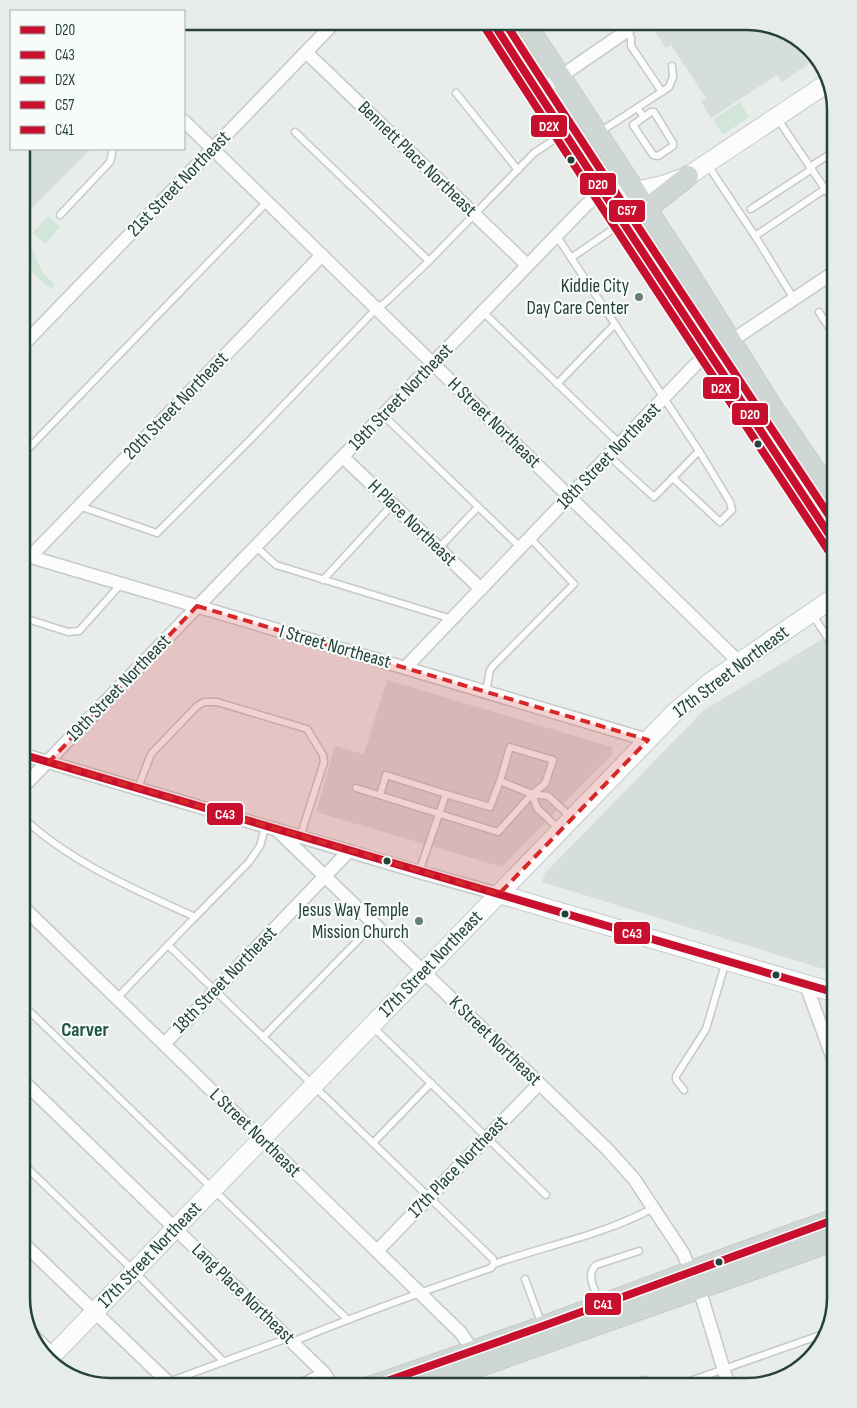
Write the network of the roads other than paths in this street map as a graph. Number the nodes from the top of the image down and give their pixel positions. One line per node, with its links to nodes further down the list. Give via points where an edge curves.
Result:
1 (327, 30): 6 (street, 21st Street Northeast)
2 (498, 30): 10 (main road)
3 (530, 30): 8 (main road)
4 (620, 30): 8 (street)
5 (627, 30): 11 (lane, via 631,46)
6 (306, 52): 20 (street, 21st Street Northeast); 34 (street, Bennett Place Northeast)
7 (672, 66): 11 (lane, via 672,82)
8 (560, 76): 10 (street); 19 (main road)
9 (823, 86): 15 (main road)
10 (538, 92): 18 (main road)
11 (662, 92): 13 (lane)
12 (456, 93): 25 (lane)
13 (637, 108): 14 (lane); 19 (lane)
14 (644, 117): 14 (lane, via 654,112 673,143 658,156 653,155 633,125)
15 (776, 117): 23 (main road); 24 (lane)
16 (185, 122): 20 (street, H Street Northeast)
17 (295, 132): 42 (lane)
18 (564, 133): 25 (lane, via 534,153); 29 (main road)
19 (597, 134): 28 (main road)
20 (212, 149): 31 (street, H Street Northeast); 51 (street, 21st Street Northeast)
21 (113, 150): 35 (lane, via 110,162)
22 (827, 156): 24 (lane)
23 (707, 163): 26 (main road); 38 (lane)
24 (811, 168): 27 (lane); 33 (lane)
25 (518, 170): 34 (lane)
26 (688, 176): 28 (main road); 32 (main road)
27 (825, 189): 30 (lane); 38 (lane)
28 (635, 191): 29 (main road); 32 (main road)
29 (602, 192): 36 (main road); 37 (street, 19th Street Northeast)
30 (827, 192)
31 (268, 202): 40 (street, H Street Northeast); 59 (lane)
32 (646, 209): 39 (main road); 52 (main road)
33 (751, 209)
34 (474, 214): 42 (lane); 43 (street, Bennett Place Northeast)
35 (60, 216)
36 (623, 222): 39 (main road); 41 (lane)
37 (556, 235): 41 (lane); 43 (street, 19th Street Northeast)
38 (755, 236): 45 (lane)
39 (635, 240): 53 (main road)
40 (322, 255): 46 (street, H Street Northeast); 67 (street, 20th Street Northeast)
41 (571, 258): 49 (lane)
42 (429, 261): 46 (lane)
43 (527, 265): 47 (street, 19th Street Northeast)
44 (827, 278): 45 (street, 18th Street Northeast)
45 (794, 299): 52 (street, 18th Street Northeast)
46 (376, 309): 54 (street, H Street Northeast); 67 (lane, via 157,533)
47 (482, 312): 54 (street, 19th Street Northeast); 55 (lane)
48 (819, 312): 50 (lane)
49 (615, 324): 55 (lane); 56 (lane)
50 (827, 324)
51 (30, 338)
52 (731, 340): 53 (street, 18th Street Northeast); 64 (main road)
53 (710, 354): 56 (street, 18th Street Northeast); 69 (main road)
54 (432, 363): 57 (street, 19th Street Northeast); 65 (street, H Street Northeast)
55 (558, 384): 58 (lane)
56 (664, 398): 58 (street, 18th Street Northeast); 60 (lane)
57 (383, 415): 62 (street, 19th Street Northeast); 68 (lane)
58 (620, 444): 61 (street, 18th Street Northeast)
59 (30, 447)
60 (699, 451): 63 (lane); 63 (lane, via 730,502 732,510 727,516 720,522)
61 (609, 456): 63 (lane, via 654,497); 65 (street, 18th Street Northeast)
62 (343, 457): 66 (street, H Place Northeast); 71 (street, 19th Street Northeast)
63 (673, 478)
64 (827, 488)
65 (570, 497): 70 (street, 18th Street Northeast); 84 (street, H Street Northeast)
66 (393, 504): 72 (street, H Place Northeast); 75 (lane)
67 (79, 506): 73 (street, 20th Street Northeast)
68 (478, 507): 70 (lane); 72 (lane)
69 (827, 531)
70 (525, 543): 77 (street, 18th Street Northeast); 86 (lane, via 574,584 493,666)
71 (256, 546): 75 (lane, via 276,565); 79 (street, 19th Street Northeast)
72 (439, 548): 77 (street, H Place Northeast)
73 (30, 552)
74 (30, 557): 76 (street, I Street Northeast)
75 (323, 580): 81 (lane)
76 (121, 584): 79 (street, I Street Northeast); 82 (lane, via 79,631 68,632)
77 (481, 589): 81 (street, 18th Street Northeast)
78 (827, 602): 80 (main road, 17th Street Northeast)
79 (197, 606): 85 (street, I Street Northeast); 89 (street, 19th Street Northeast)
80 (811, 612): 83 (lane); 84 (main road, 17th Street Northeast)
81 (452, 619): 85 (street, 18th Street Northeast)
82 (30, 620)
83 (827, 637)
84 (739, 662): 87 (main road, 17th Street Northeast, via 698,692)
85 (405, 668): 86 (street, I Street Northeast)
86 (486, 692): 87 (street, I Street Northeast)
87 (648, 740): 99 (main road, 17th Street Northeast)
88 (30, 757): 89 (street)
89 (49, 762): 90 (street, 19th Street Northeast); 92 (street)
90 (30, 780)
91 (500, 781): 94 (lane, via 490,807); 95 (lane); 95 (lane, via 510,747 553,760 545,784)
92 (138, 788): 100 (street); 101 (lane, via 151,754 204,702 217,702 307,729 324,762)
93 (356, 788): 96 (lane)
94 (446, 794): 96 (lane, via 386,775); 97 (lane)
95 (532, 794): 97 (lane, via 498,832); 99 (lane, via 537,808); 99 (lane, via 548,796)
96 (380, 795): 97 (lane)
97 (439, 814): 103 (lane)
98 (30, 824): 107 (lane, via 53,844 83,862)
99 (567, 824): 105 (main road, 17th Street Northeast)
100 (271, 828): 101 (street); 104 (street, K Street Northeast); 107 (lane, via 249,862)
101 (300, 837): 102 (street)
102 (349, 851): 103 (street); 104 (street, 18th Street Northeast)
103 (419, 872): 105 (street)
104 (325, 876): 108 (street, K Street Northeast); 113 (street, 18th Street Northeast)
105 (499, 894): 110 (main road); 111 (main road, 17th Street Northeast)
106 (30, 914): 115 (street, L Street Northeast)
107 (195, 918): 109 (lane)
108 (374, 924): 111 (street, K Street Northeast); 119 (lane)
109 (168, 945): 113 (lane); 115 (lane)
110 (727, 960): 112 (main road); 125 (lane, via 706,1029 676,1076)
111 (424, 971): 117 (main road, 17th Street Northeast); 122 (street, K Street Northeast)
112 (806, 985): 114 (main road); 118 (street)
113 (214, 991): 119 (lane); 120 (street, 18th Street Northeast)
114 (827, 991)
115 (117, 998): 120 (street, L Street Northeast)
116 (30, 1012): 130 (lane)
117 (372, 1026): 121 (lane); 123 (main road, 17th Street Northeast)
118 (827, 1031)
119 (263, 1037): 123 (lane)
120 (164, 1044): 127 (street, L Street Northeast)
121 (431, 1083): 126 (lane); 128 (lane)
122 (539, 1084): 126 (street, 17th Place Northeast); 133 (street, K Street Northeast, via 617,1160)
123 (314, 1086): 127 (main road, 17th Street Northeast); 128 (lane)
124 (30, 1088): 136 (street, Lang Place Northeast)
125 (684, 1090)
126 (486, 1137): 131 (lane); 132 (street, 17th Place Northeast)
127 (262, 1139): 130 (main road, 17th Street Northeast); 140 (street, L Street Northeast)
128 (373, 1143): 132 (lane)
129 (30, 1171): 144 (lane)
130 (214, 1189): 136 (main road, 17th Street Northeast); 150 (lane)
131 (546, 1195)
132 (429, 1197): 140 (street, 17th Place Northeast); 143 (lane, via 494,1259)
133 (653, 1208): 143 (lane, via 625,1222); 146 (street, K Street Northeast, via 683,1253)
134 (827, 1222): 135 (main road)
135 (812, 1227): 137 (main road); 138 (main road)
136 (175, 1229): 144 (main road, 17th Street Northeast); 153 (street, Lang Place Northeast)
137 (788, 1236): 142 (main road); 146 (main road)
138 (827, 1243): 142 (main road)
139 (30, 1250): 149 (street)
140 (376, 1251): 147 (street, L Street Northeast)
141 (640, 1251): 148 (lane, via 596,1265 591,1270)
142 (794, 1255): 146 (main road)
143 (494, 1264): 147 (lane, via 491,1268)
144 (134, 1271): 149 (main road, 17th Street Northeast); 156 (lane)
145 (525, 1279): 151 (lane)
146 (693, 1280): 148 (main road); 155 (main road); 157 (street, K Street Northeast, via 703,1301)
147 (421, 1293): 150 (lane); 155 (street, L Street Northeast, via 461,1333)
148 (601, 1305): 151 (main road)
149 (95, 1312): 154 (main road, 17th Street Northeast); 159 (street)
150 (348, 1320): 153 (lane)
151 (542, 1326): 155 (main road)
152 (817, 1336): 157 (lane)
153 (290, 1340): 156 (lane); 158 (street, Lang Place Northeast)
154 (53, 1354)
155 (478, 1358): 163 (main road)
156 (224, 1362): 160 (lane)
157 (723, 1369): 164 (lane); 165 (street, K Street Northeast)
158 (322, 1371): 161 (lane); 162 (street, Lang Place Northeast)
159 (164, 1378)
160 (176, 1378)
161 (310, 1378)
162 (326, 1378)
163 (434, 1378)
164 (698, 1378)
165 (726, 1378)

